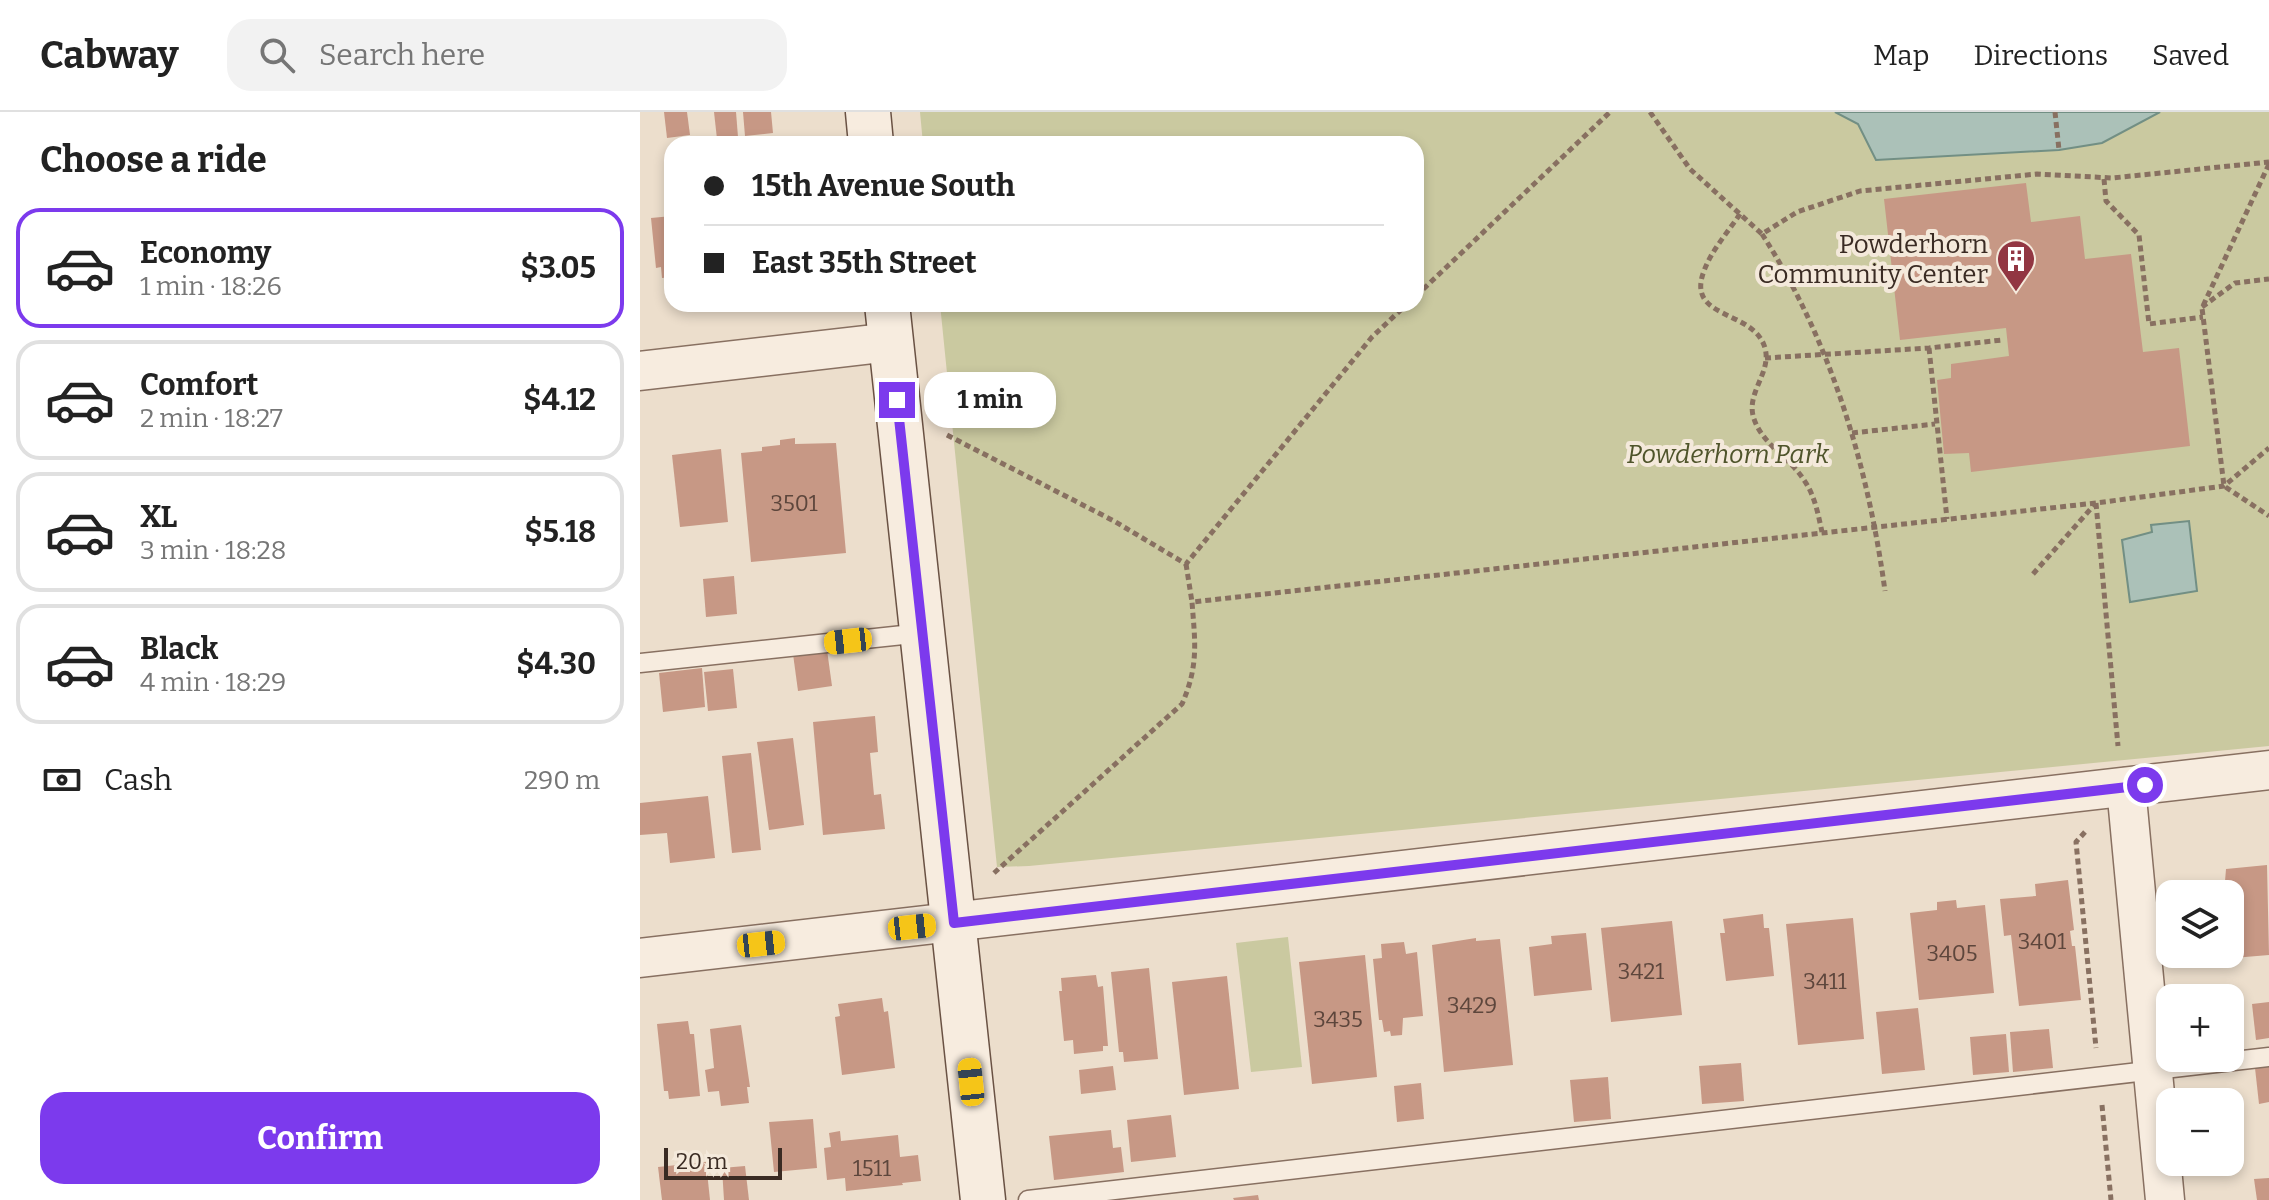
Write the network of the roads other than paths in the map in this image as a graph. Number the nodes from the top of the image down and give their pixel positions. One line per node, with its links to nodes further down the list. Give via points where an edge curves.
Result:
1 (868, 112): 2 (street)
2 (870, 136)
3 (889, 323): 4 (street); 5 (street)
4 (640, 371)
5 (922, 633): 6 (lane); 9 (street)
6 (640, 663)
7 (2269, 770): 8 (street)
8 (2126, 787): 9 (street); 12 (street)
9 (954, 923): 10 (street); 13 (street)
10 (640, 958)
11 (2269, 1057): 12 (lane)
12 (2154, 1069): 14 (lane); 15 (street)
13 (983, 1200)
14 (1028, 1200)
15 (2165, 1200)

